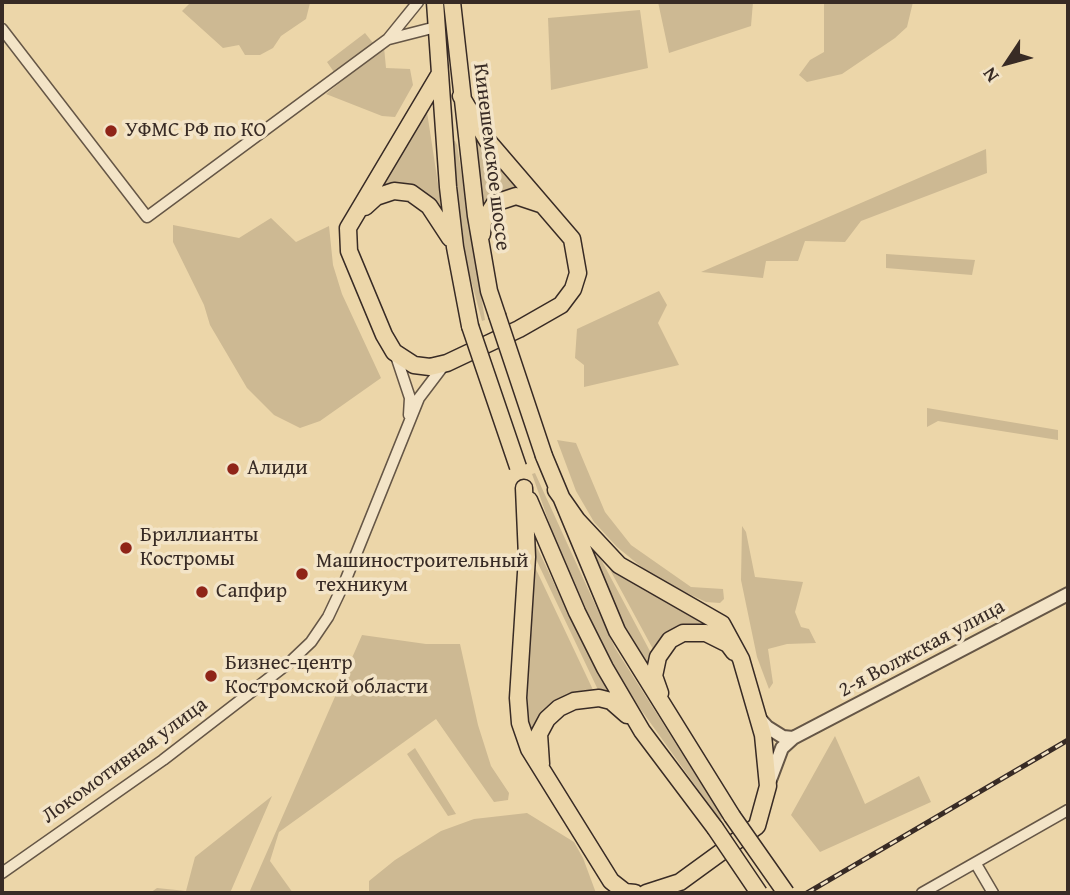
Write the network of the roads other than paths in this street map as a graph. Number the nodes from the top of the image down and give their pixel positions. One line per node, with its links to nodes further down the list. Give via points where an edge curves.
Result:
1 (418, 2): 6 (street)
2 (435, 2): 4 (main road)
3 (452, 2): 8 (main road, Кинешемское шоссе)
4 (436, 27): 6 (street); 7 (main road)
5 (2, 29): 6 (street, via 147,217)
6 (388, 39)
7 (439, 75): 10 (main road); 11 (main road)
8 (461, 96): 9 (main road, via 487,140); 12 (main road, Кинешемское шоссе)
9 (546, 207): 12 (main road, via 516,196 495,203 482,222); 14 (main road, via 572,239 578,274 573,289 561,305 519,330)
10 (358, 213): 11 (main road, via 376,197 394,191 411,193 429,206); 13 (main road, via 348,228 349,251)
11 (455, 247): 16 (main road, bridge, via 470,326)
12 (482, 258): 17 (main road, Кинешемское шоссе, bridge)
13 (394, 352): 14 (main road, via 414,365); 15 (street, via 410,398)
14 (447, 363): 15 (street, Локомотивная улица, via 432,377)
15 (408, 425): 28 (street, Локомотивная улица, via 346,579 311,642 163,760)
16 (524, 488): 22 (main road, via 577,612); 24 (main road, via 527,557 517,698 520,723)
17 (556, 490): 19 (main road, via 619,565 713,617 732,638); 20 (main road, via 617,631)
18 (1068, 594): 23 (street, 2-я Волжская улица)
19 (741, 659): 20 (main road, via 727,644 706,633 683,633 670,640 658,657 654,677); 21 (main road)
20 (666, 711): 32 (main road, bridge)
21 (757, 716): 23 (street, via 766,727); 25 (main road)
22 (642, 731): 24 (main road, via 611,701 574,701 547,719 539,734); 31 (main road, bridge)
23 (793, 738): 25 (street, via 782,748)
24 (542, 769): 29 (main road, via 611,881 625,892)
25 (768, 786): 30 (main road, via 762,817 748,835 680,881)
26 (1068, 810): 27 (street)
27 (976, 864): 33 (street); 34 (street)
28 (2, 873)
29 (635, 893)
30 (646, 893)
31 (760, 893)
32 (786, 893)
33 (922, 893)
34 (993, 893)

